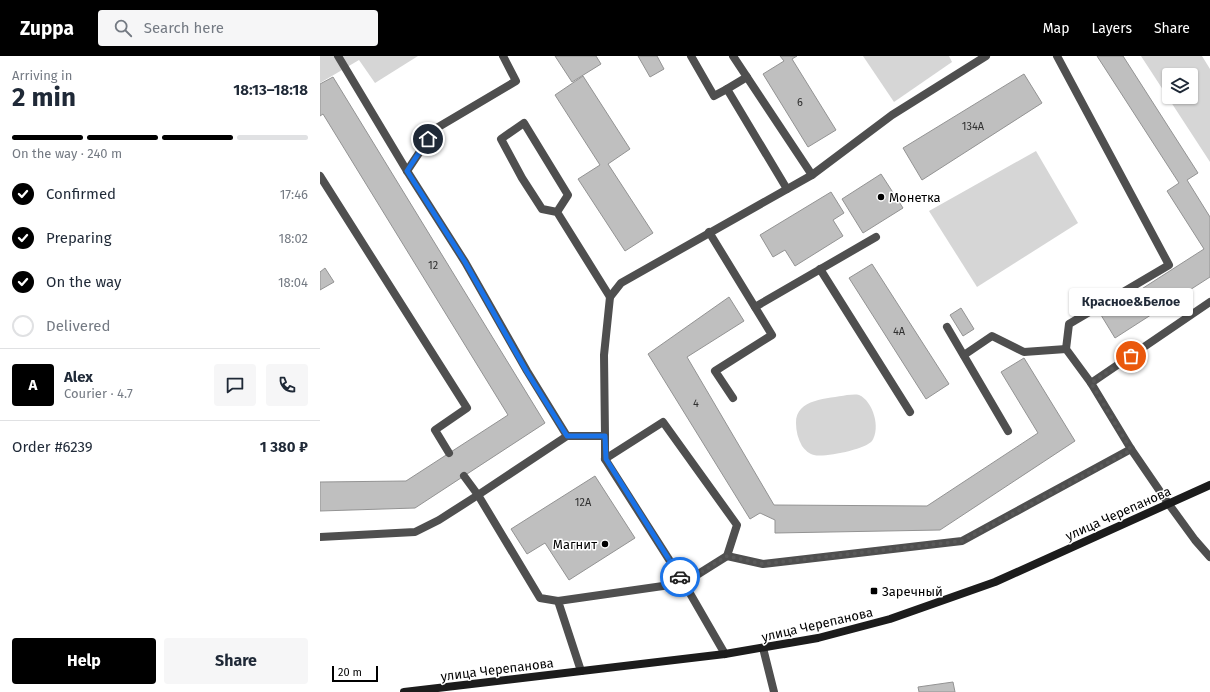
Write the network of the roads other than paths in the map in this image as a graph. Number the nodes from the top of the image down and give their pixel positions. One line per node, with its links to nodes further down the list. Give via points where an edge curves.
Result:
1 (338, 56): 9 (street)
2 (503, 56): 9 (street, via 516,81 435,128)
3 (691, 56): 8 (street, via 714,96)
4 (733, 56): 7 (street)
5 (986, 56): 10 (street, via 869,131)
6 (1057, 56): 21 (street, via 1169,265 1069,324)
7 (747, 77): 8 (street); 10 (street)
8 (727, 89): 12 (street)
9 (407, 171): 27 (street, via 465,262 527,372)
10 (812, 175): 12 (street)
11 (320, 176): 30 (street, via 467,408 436,430)
12 (787, 189): 14 (street)
13 (557, 212): 13 (street, via 568,194 524,123 501,139 542,209); 17 (street)
14 (709, 232): 17 (street, via 620,283); 19 (street)
15 (876, 237): 16 (street)
16 (820, 269): 19 (street); 25 (street)
17 (610, 297): 28 (street, via 604,355)
18 (1210, 302): 23 (street)
19 (754, 307): 24 (street, via 772,335 715,370)
20 (947, 326): 22 (street)
21 (1066, 349): 22 (street, via 1024,352 992,336); 23 (street)
22 (964, 355): 26 (street)
23 (1091, 383): 29 (street)
24 (732, 398)
25 (910, 412)
26 (1008, 431)
27 (567, 436): 28 (street); 34 (street)
28 (605, 436): 31 (street)
29 (1131, 450): 35 (street); 37 (street, via 962,541 763,564)
30 (449, 453)
31 (606, 459): 37 (street, via 663,422 737,525); 39 (street)
32 (464, 476): 34 (street)
33 (1210, 485): 35 (main road, улица Черепанова)
34 (478, 495): 36 (street, via 415,532); 40 (street, via 540,598)
35 (1168, 504): 38 (street); 41 (main road, улица Черепанова, via 995,582 898,617 818,638)
36 (320, 537)
37 (727, 556): 39 (street)
38 (1210, 557)
39 (684, 583): 40 (street); 42 (street)
40 (558, 601): 43 (street)
41 (763, 648): 42 (main road, улица Черепанова); 45 (street)
42 (726, 654): 43 (main road, улица Черепанова)
43 (581, 671): 44 (main road, улица Черепанова)
44 (404, 692)
45 (774, 692)

